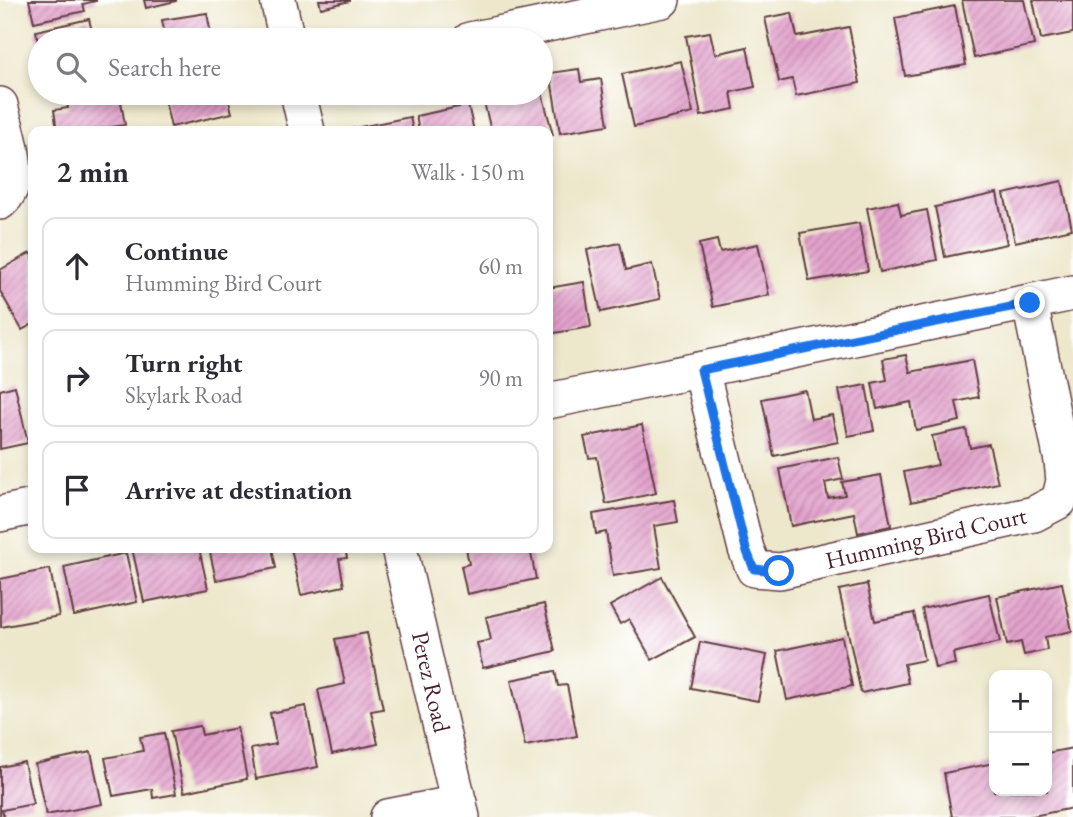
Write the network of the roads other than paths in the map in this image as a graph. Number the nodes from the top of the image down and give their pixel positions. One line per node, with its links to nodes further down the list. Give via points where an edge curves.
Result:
1 (278, 0): 3 (street)
2 (662, 0): 4 (street)
3 (284, 28)
4 (528, 28)
5 (0, 105): 8 (street, via 15,169)
6 (302, 105): 7 (street)
7 (306, 126)
8 (4, 199)
9 (1073, 293): 10 (street)
10 (1030, 303): 11 (street); 11 (street, Humming Bird Court, via 1062,460 1064,481 1059,501 1034,514 779,571 754,569 750,559)
11 (701, 370): 12 (street)
12 (553, 400)
13 (28, 508): 14 (street)
14 (0, 514)
15 (400, 553): 16 (street, Perez Road)
16 (460, 810): 17 (street)
17 (388, 817)

